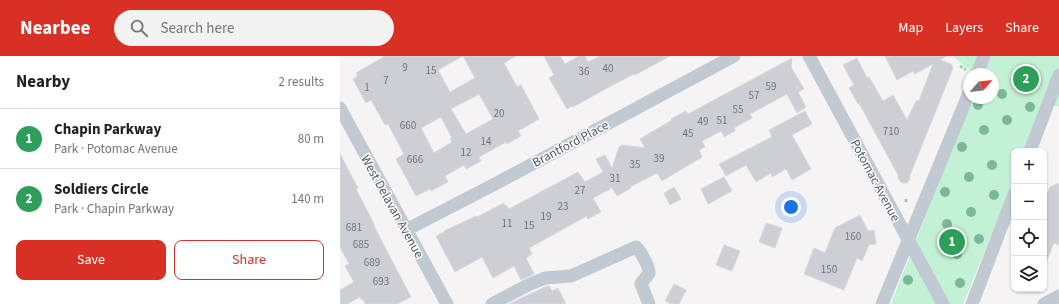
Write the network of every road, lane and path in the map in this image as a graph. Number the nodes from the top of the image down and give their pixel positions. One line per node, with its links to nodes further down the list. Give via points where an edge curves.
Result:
1 (734, 56): 14 (street, Brantford Place)
2 (809, 56): 15 (street, Potomac Avenue)
3 (984, 56): 6 (street)
4 (960, 66): 5 (path)
5 (964, 68)
6 (974, 68)
7 (1059, 75): 10 (street)
8 (964, 104): 15 (street)
9 (340, 108): 14 (street, West Delavan Avenue)
10 (1031, 148)
11 (906, 199): 13 (path)
12 (1011, 202): 22 (street)
13 (906, 203)
14 (406, 230): 17 (street, West Delavan Avenue)
15 (908, 240): 20 (street); 21 (street, Potomac Avenue)
16 (1059, 296): 23 (street)
17 (447, 304)
18 (492, 304): 19 (street, via 545,278 571,276 636,247 649,269 641,284)
19 (649, 304)
20 (882, 304)
21 (943, 304)
22 (972, 304)
23 (1044, 304)

